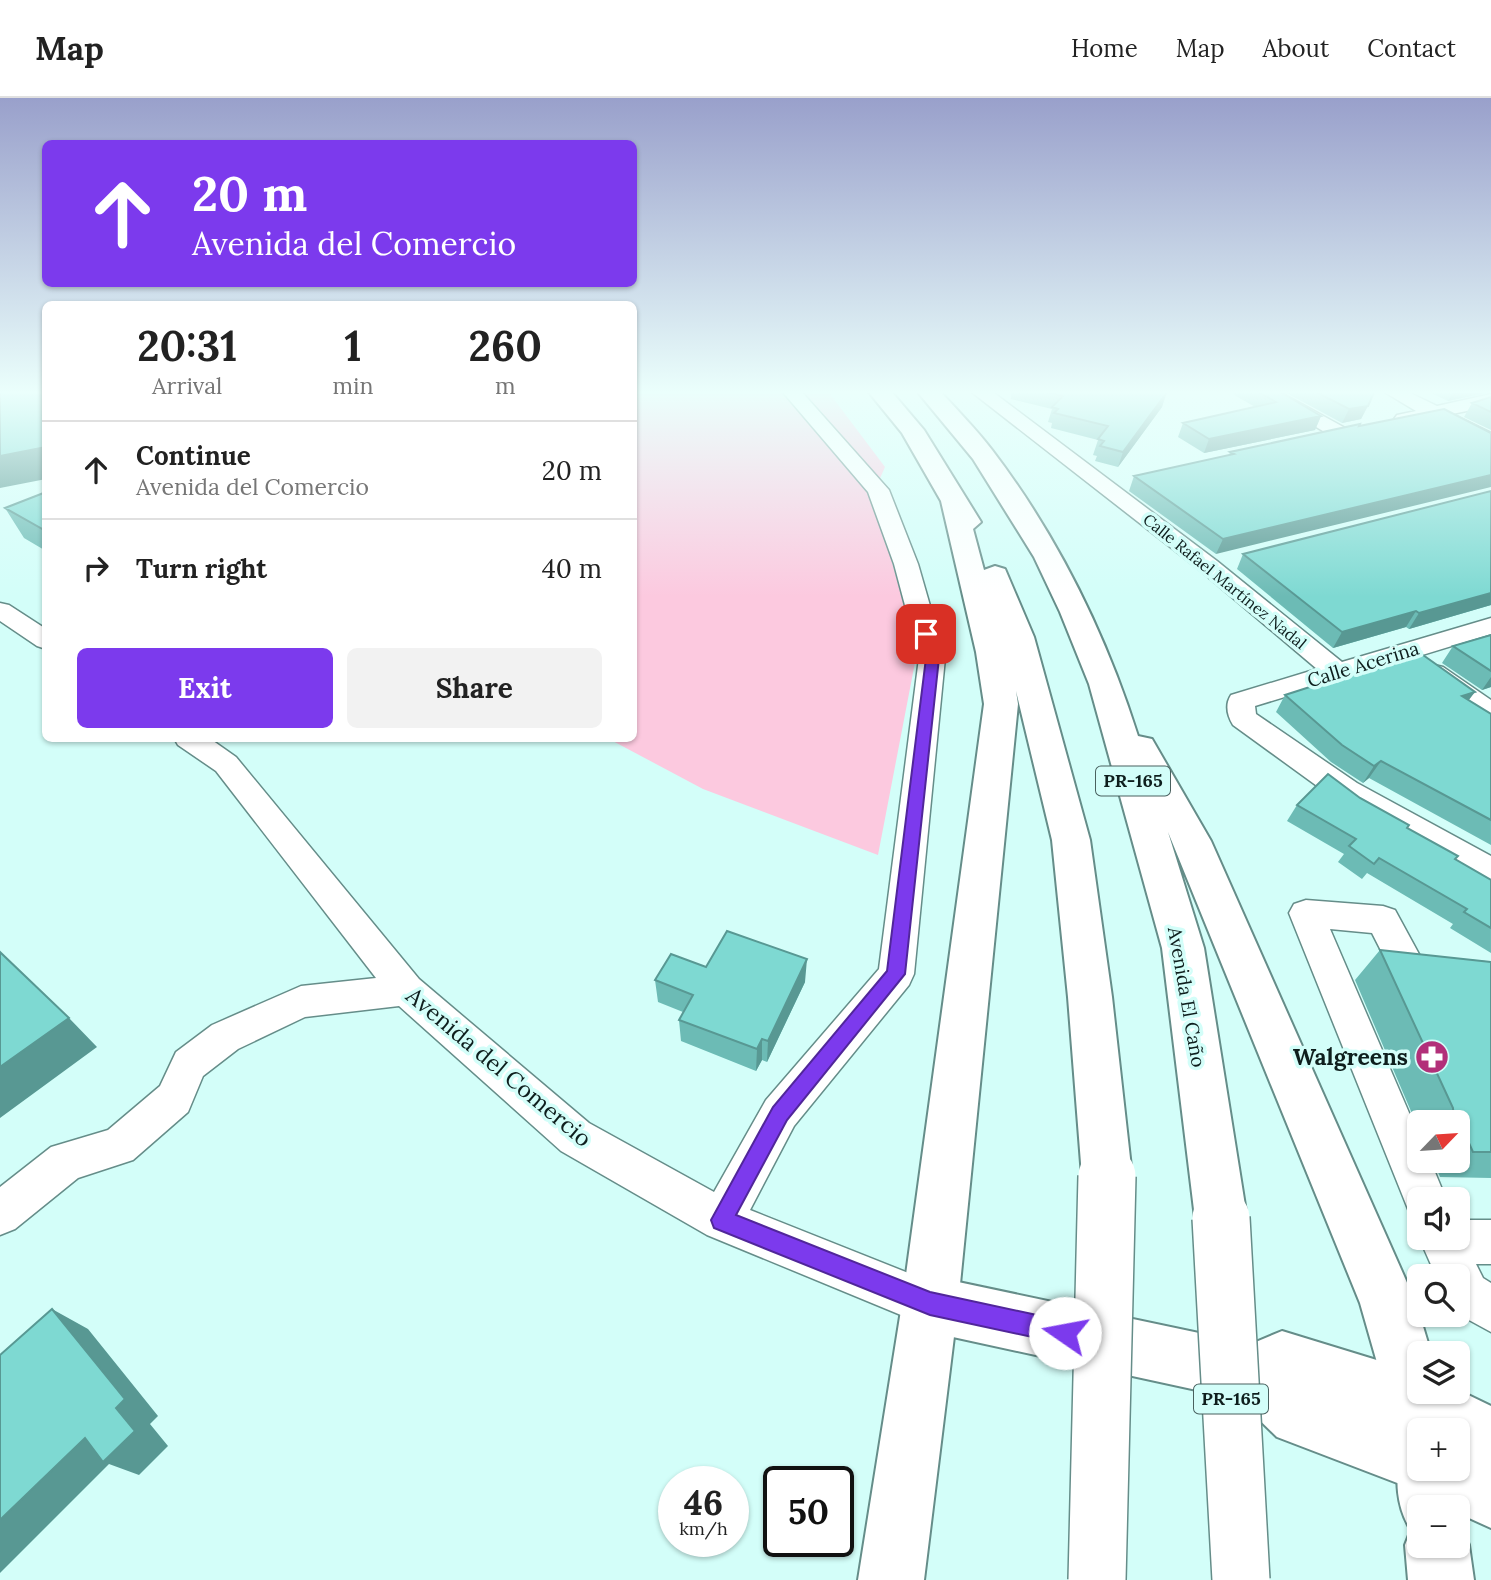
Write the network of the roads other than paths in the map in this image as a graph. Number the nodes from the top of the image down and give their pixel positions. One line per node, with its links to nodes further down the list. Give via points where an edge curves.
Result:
1 (851, 459): 23 (street, via 878,490 906,564 932,658 896,974 780,1113)
2 (930, 459): 7 (main road)
3 (986, 459): 15 (main road, Avenida El Caño / PR-165, via 1048,556)
4 (1070, 459): 6 (street, Calle Rafael Martínez Nadal)
5 (1129, 478): 6 (street)
6 (1103, 484): 9 (street, Calle Rafael Martínez Nadal)
7 (954, 498): 27 (main road, via 961,541 996,663 1001,704); 37 (main road, bridge, via 997,580 1018,636 1071,840 1107,1176)
8 (1236, 560): 9 (street)
9 (1209, 566): 14 (street, Calle Rafael Martínez Nadal)
10 (0, 610): 12 (street)
11 (1491, 626): 13 (street, Calle Acerina)
12 (42, 638)
13 (1405, 652): 14 (street, Calle Acerina); 16 (street)
14 (1337, 671): 18 (street, Calle Acerina, via 1241,701 1243,718 1346,791)
15 (1105, 684): 30 (main road, via 1192,841 1388,1304); 38 (main road, Avenida El Caño / PR-165, bridge, via 1183,948 1221,1218)
16 (1491, 713)
17 (194, 742): 20 (street, Avenida del Comercio, via 226,764)
18 (1491, 871)
19 (1491, 978): 21 (street, via 1409,970 1383,920 1306,913)
20 (405, 990): 22 (street, via 301,1002 225,1037 189,1064 174,1099 119,1146 66,1161); 23 (street, Avenida del Comercio, via 575,1137)
21 (1420, 1187)
22 (0, 1214)
23 (722, 1220): 27 (street, Avenida del Comercio)
24 (1470, 1241): 25 (street)
25 (1491, 1242)
26 (1447, 1250): 28 (street, via 1467,1294)
27 (930, 1304): 29 (main road); 36 (main road)
28 (1491, 1309)
29 (1254, 1373): 30 (main road, via 1282,1360); 32 (main road, via 1298,1416)
30 (1419, 1415): 31 (main road)
31 (1491, 1438)
32 (1407, 1457)
33 (1460, 1481): 34 (main road)
34 (1491, 1497)
35 (1438, 1558): 39 (main road)
36 (891, 1580)
37 (1097, 1580)
38 (1241, 1580)
39 (1441, 1580)

